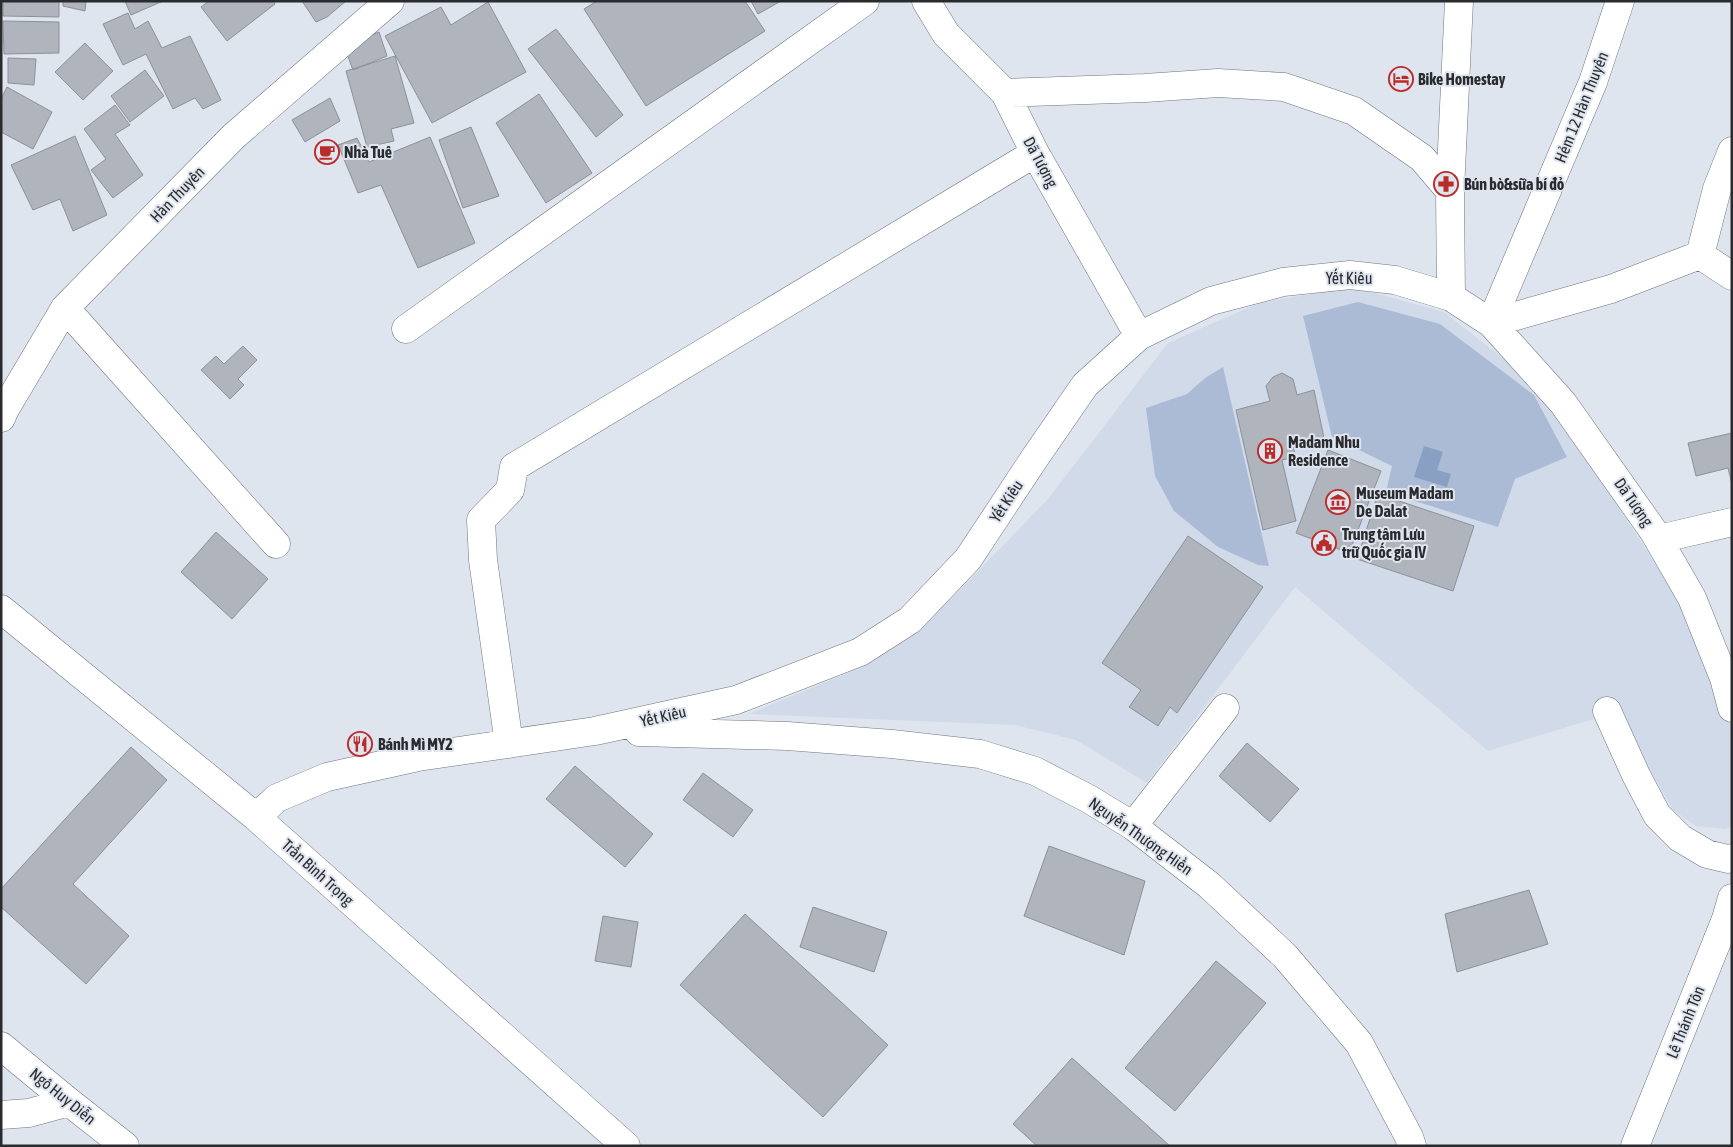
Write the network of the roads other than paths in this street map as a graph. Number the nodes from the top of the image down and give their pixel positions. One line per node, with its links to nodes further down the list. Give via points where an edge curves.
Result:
1 (390, 1): 13 (street, Hàn Thuyên, via 234,136)
2 (864, 1): 15 (street)
3 (926, 1): 6 (street, Dã Tượng, via 946,34)
4 (1459, 1): 9 (street)
5 (1620, 1): 14 (street, Hẻm 12 Hàn Thuyên, via 1593,82)
6 (1006, 93): 8 (street, Dã Tượng); 9 (street, via 1218,83 1284,87 1354,111 1422,158)
7 (1732, 151): 10 (street, via 1717,189)
8 (1035, 153): 16 (street, Dã Tượng); 26 (street, via 514,466 510,490 481,520 483,560)
9 (1450, 191): 12 (street)
10 (1700, 254): 11 (street); 14 (street, via 1611,288)
11 (1732, 276)
12 (1451, 297): 14 (street, Yết Kiêu); 16 (street, Yết Kiêu, via 1395,280 1350,275 1283,282 1210,301)
13 (66, 308): 17 (street, Hàn Thuyên); 20 (street)
14 (1491, 323): 19 (street, Dã Tượng, via 1564,403)
15 (406, 329)
16 (1139, 336): 25 (street, Yết Kiêu, via 1085,385 968,559 910,620 860,652 736,700)
17 (1, 418)
18 (1732, 522): 19 (street)
19 (1659, 540): 23 (street, Dã Tượng, via 1692,598 1724,678)
20 (276, 544)
21 (1, 609): 27 (street, Trần Bình Trọng)
22 (1225, 708): 28 (street)
23 (1732, 708)
24 (1607, 712): 29 (street, via 1657,815 1680,838 1707,854)
25 (595, 731): 26 (street, Yết Kiêu); 28 (street, Nguyễn Thượng Hiền, via 787,736 980,754 1035,771)
26 (509, 744): 27 (street, Yết Kiêu, via 418,757 327,777 277,798)
27 (256, 817): 35 (street, Trần Bình Trọng)
28 (1133, 826): 36 (street, Nguyễn Thượng Hiền, via 1209,885 1285,956 1359,1043)
29 (1732, 858)
30 (1732, 898): 37 (street, Lê Thánh Tôn)
31 (1, 1046): 32 (street, Ngô Huy Diễn)
32 (69, 1102): 33 (street, via 29,1113); 34 (street, Ngô Huy Diễn)
33 (1, 1115)
34 (125, 1146)
35 (626, 1146)
36 (1412, 1146)
37 (1635, 1146)

